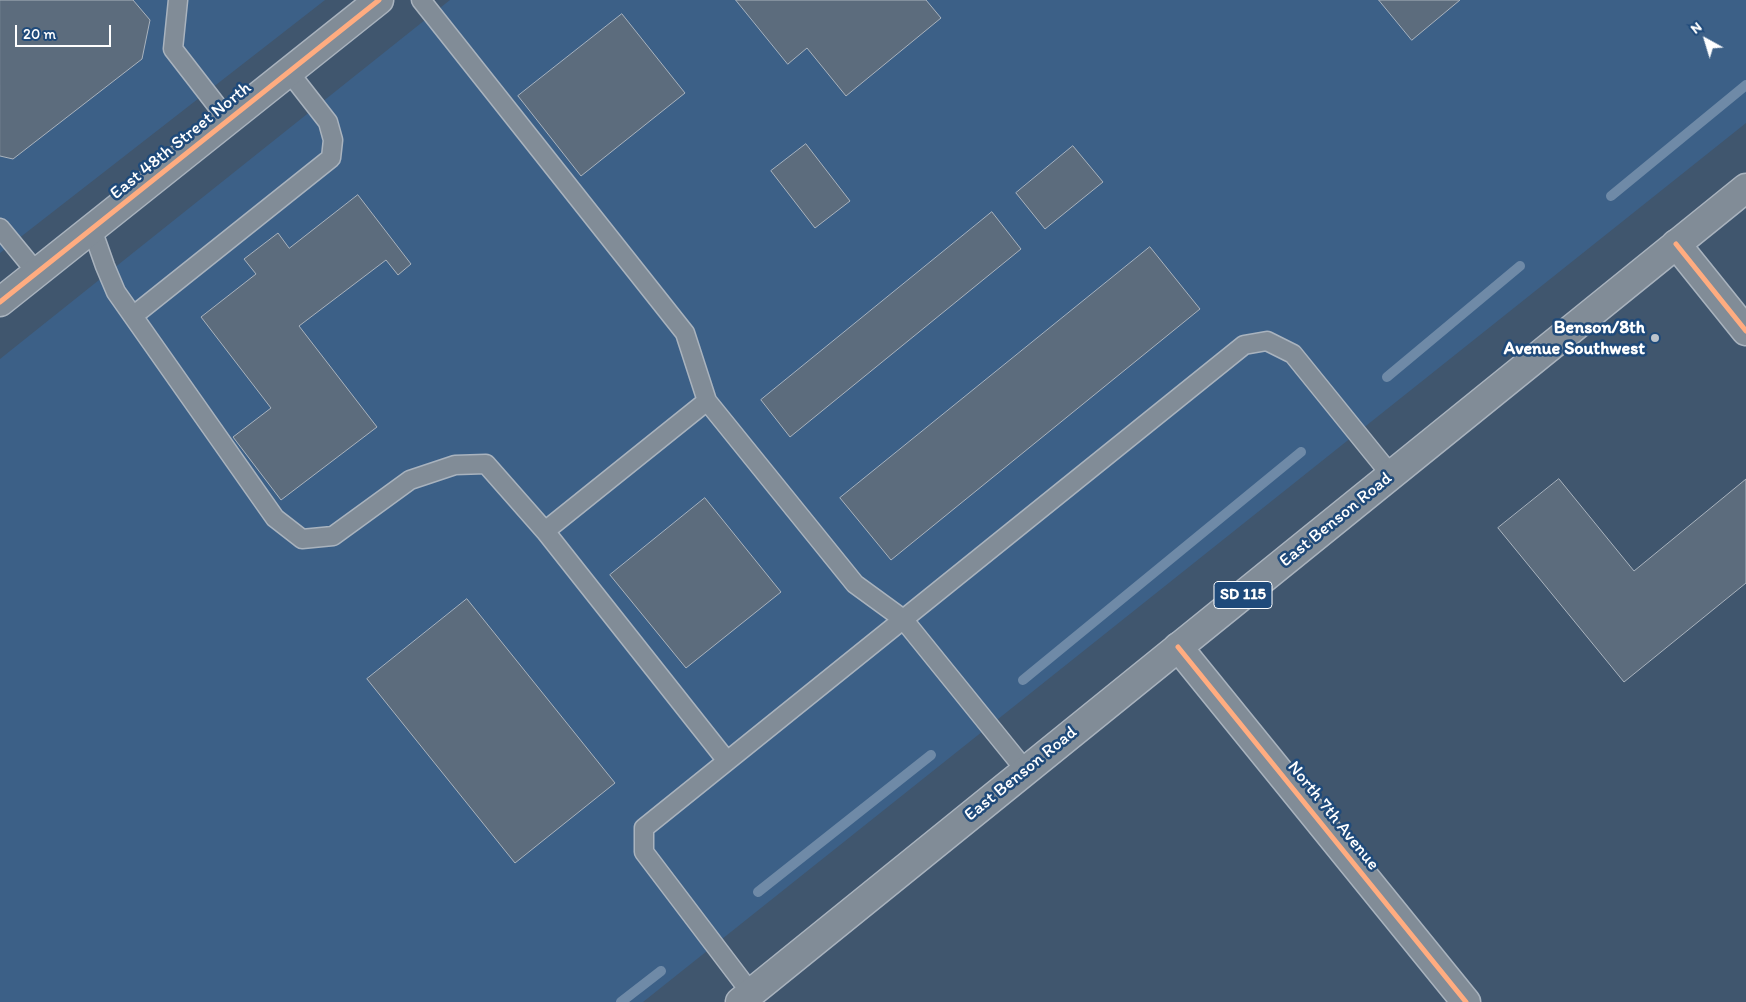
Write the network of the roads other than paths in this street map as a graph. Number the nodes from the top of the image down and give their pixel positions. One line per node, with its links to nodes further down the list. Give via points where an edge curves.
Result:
1 (178, 0): 5 (lane, via 172,49)
2 (379, 0): 4 (main road, East 48th Street North)
3 (421, 0): 14 (lane, via 685,333)
4 (289, 72): 5 (main road, East 48th Street North); 12 (lane, via 328,122 331,158)
5 (228, 120): 8 (main road, East 48th Street North)
6 (1746, 188): 9 (main road, East Benson Road / SD 115)
7 (0, 228): 10 (lane)
8 (92, 229): 10 (main road, East 48th Street North); 12 (lane, via 116,292)
9 (1676, 244): 13 (main road); 15 (main road, East Benson Road / SD 115)
10 (36, 273): 11 (main road, East 48th Street North)
11 (0, 302)
12 (133, 316): 16 (lane, via 275,518 302,539 333,536 410,480 455,465 486,464)
13 (1746, 331)
14 (707, 401): 16 (lane); 17 (lane, via 855,584)
15 (1392, 475): 17 (lane, via 1293,354 1267,340 1244,345); 18 (main road, East Benson Road / SD 115)
16 (545, 531): 19 (lane)
17 (903, 619): 19 (lane); 20 (lane)
18 (1178, 647): 20 (main road, East Benson Road / SD 115); 22 (main road, North 7th Avenue)
19 (727, 761): 21 (lane, via 644,828 644,852)
20 (1026, 771): 21 (main road, East Benson Road / SD 115)
21 (745, 997)
22 (1466, 1002)

